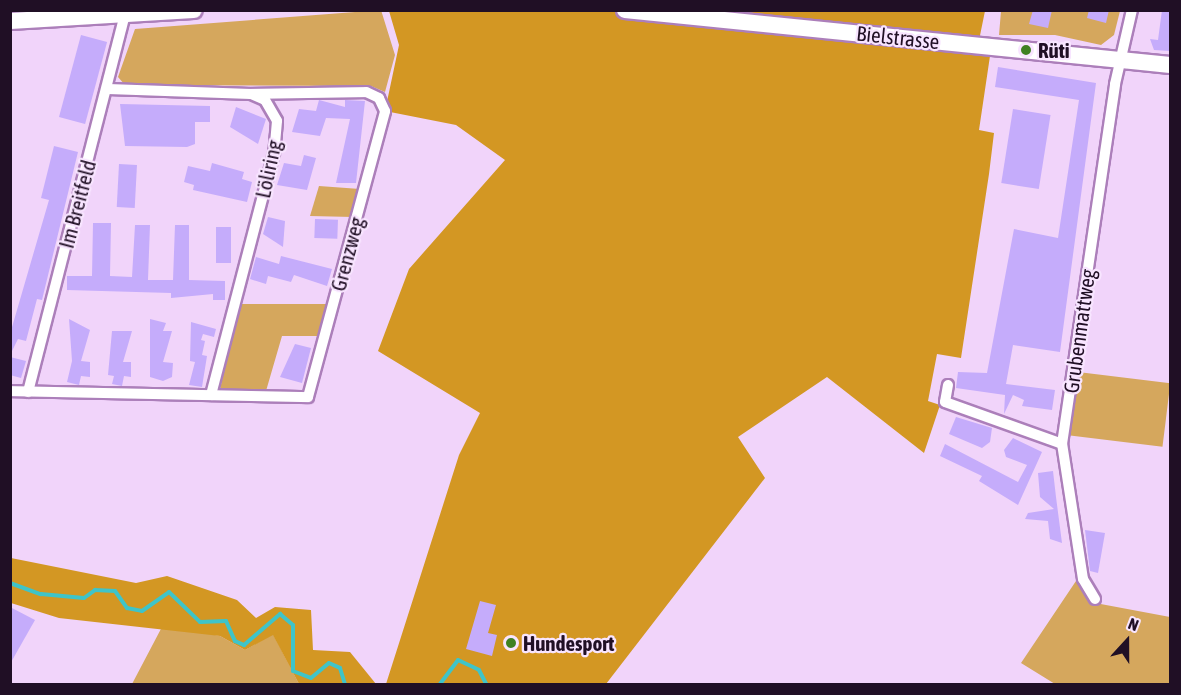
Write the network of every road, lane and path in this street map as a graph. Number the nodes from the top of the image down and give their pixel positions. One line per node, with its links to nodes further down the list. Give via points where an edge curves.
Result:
1 (194, 10): 4 (main road)
2 (625, 10): 6 (main road, Bielstrasse)
3 (1132, 10): 6 (street, Grubenmattweg)
4 (126, 13): 5 (main road); 8 (street, Im Breitfeld)
5 (10, 21)
6 (1120, 60): 7 (main road, Bielstrasse); 14 (street, Grubenmattweg)
7 (1170, 65)
8 (108, 89): 9 (street); 12 (street, Im Breitfeld)
9 (251, 94): 13 (street, Löliring, via 273,110 274,153); 13 (street, Grenzweg, via 366,92 380,98 385,111 308,397)
10 (948, 385): 14 (street, via 945,402)
11 (10, 390): 12 (street)
12 (28, 392): 13 (street)
13 (210, 395)
14 (1062, 444): 15 (street, Grubenmattweg, via 1083,579)
15 (1095, 598)

